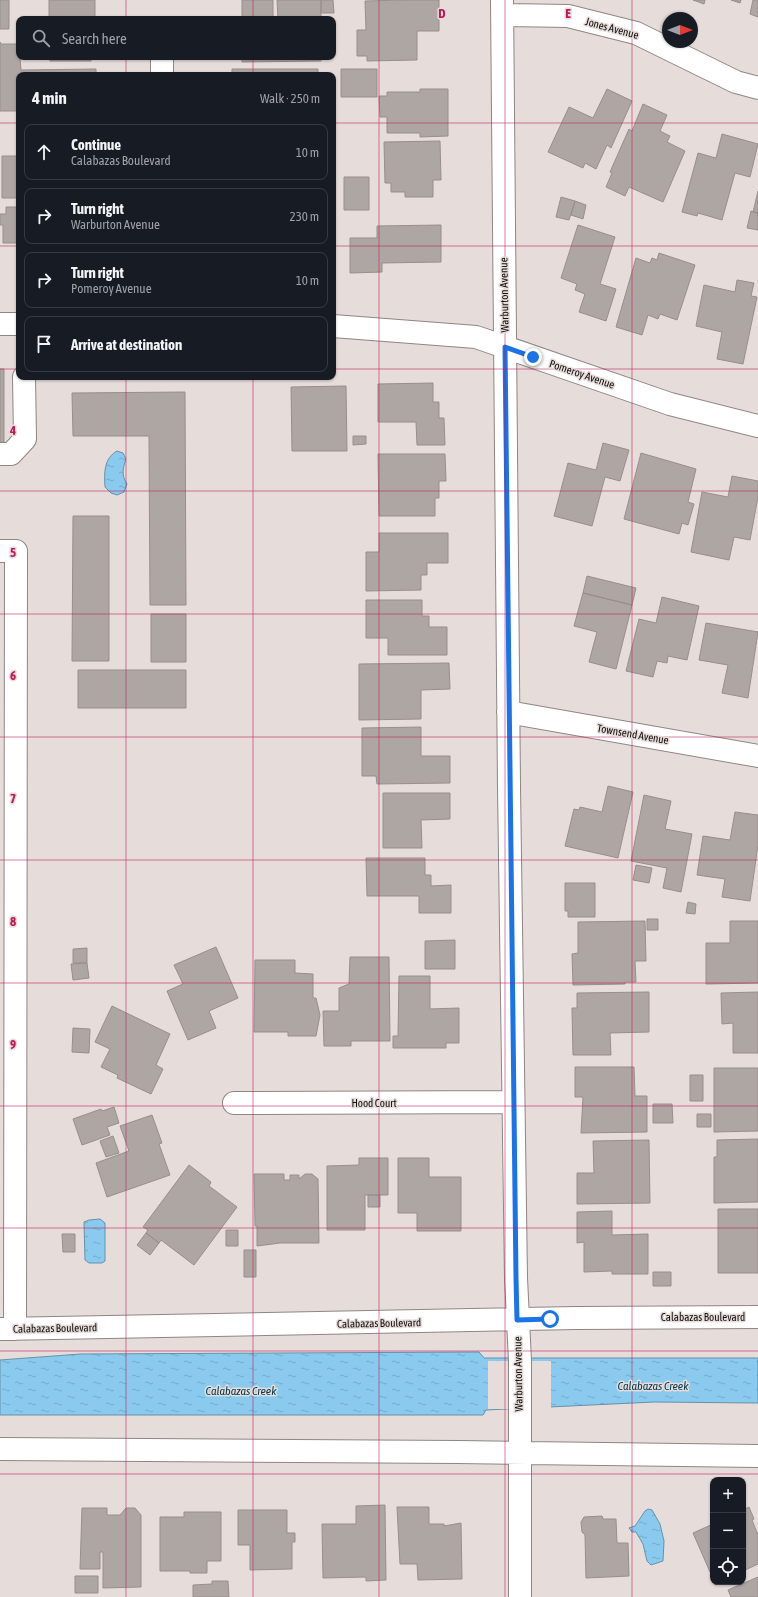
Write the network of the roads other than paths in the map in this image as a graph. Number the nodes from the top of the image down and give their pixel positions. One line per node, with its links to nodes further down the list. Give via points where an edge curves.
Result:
1 (502, 8): 4 (street, Jones Avenue, via 568,16 636,33 736,82); 8 (street, Warburton Avenue)
2 (162, 60): 3 (street)
3 (162, 72)
4 (758, 88)
5 (0, 324): 6 (street)
6 (16, 324)
7 (336, 326): 8 (street, Pomeroy Avenue, via 476,337)
8 (505, 347): 10 (street, Pomeroy Avenue, via 670,404); 13 (street, Warburton Avenue)
9 (24, 380): 11 (street, via 25,439 11,454)
10 (758, 426)
11 (0, 454)
12 (0, 551): 15 (street, via 16,551)
13 (508, 712): 14 (street, Townsend Avenue); 17 (street, Warburton Avenue)
14 (758, 756)
15 (8, 975): 16 (street)
16 (8, 1054): 21 (street, via 15,1211)
17 (514, 1102): 18 (street, Hood Court); 20 (street, Warburton Avenue)
18 (234, 1103)
19 (758, 1317): 20 (street, Calabazas Boulevard)
20 (517, 1320): 21 (street, Calabazas Boulevard); 23 (street, Warburton Avenue, via 520,1361)
21 (7, 1329)
22 (0, 1449): 23 (street)
23 (518, 1452): 24 (street); 25 (street, Warburton Avenue)
24 (758, 1456)
25 (520, 1597)

